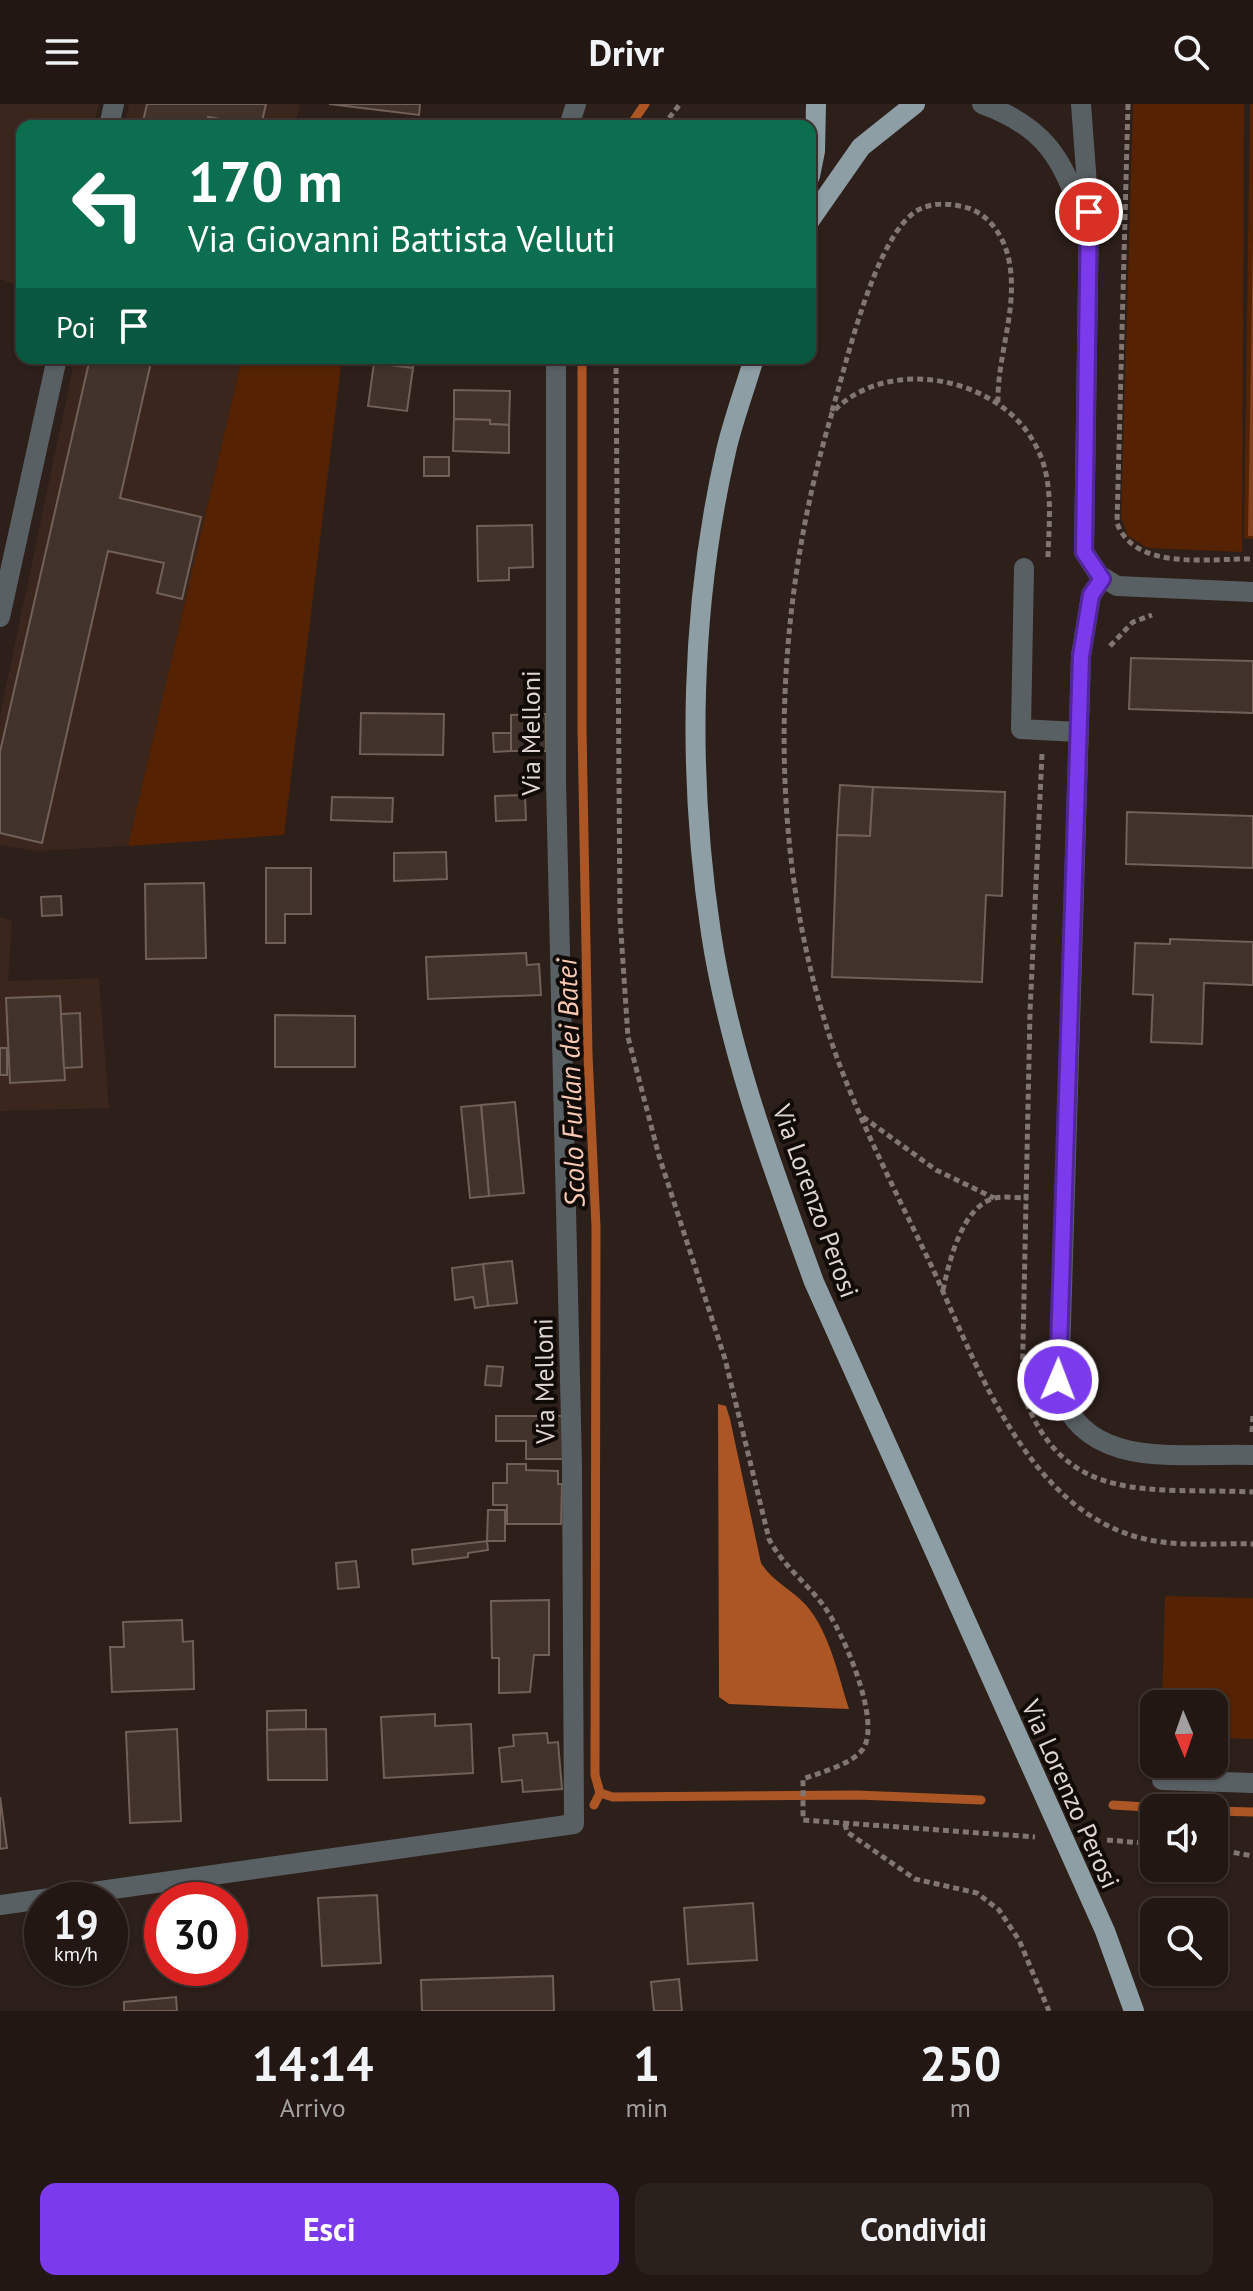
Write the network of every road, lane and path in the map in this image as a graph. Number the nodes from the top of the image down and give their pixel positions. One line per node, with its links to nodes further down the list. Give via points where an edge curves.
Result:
1 (680, 104): 6 (path)
2 (915, 104): 7 (main road, via 861,147)
3 (982, 104): 8 (street, via 1023,122 1049,145 1068,178)
4 (1081, 104): 8 (street)
5 (1128, 104): 16 (path, via 1117,523 1130,544 1152,555)
6 (668, 120)
7 (816, 211)
8 (1088, 236): 18 (street, via 1084,552)
9 (56, 364): 21 (street)
10 (556, 364): 42 (street, Via Melloni, via 556,783 572,1465 574,1824)
11 (616, 364): 36 (path, via 620,918 628,1037 659,1156 725,1359 769,1539 781,1562 823,1605 849,1650 868,1723 864,1747 851,1759 803,1779 802,1813 803,1820)
12 (752, 364): 44 (main road, Via Lorenzo Perosi, via 726,449 706,560 696,670 695,758 703,863 711,935 731,1024 775,1175 814,1282 1105,1931)
13 (998, 403): 14 (path, via 963,384 917,380 859,392); 14 (path, via 1009,318 1008,257 981,213 947,203 918,211 888,244); 15 (path, via 1037,447)
14 (832, 413): 26 (path, via 798,574 786,669 785,807 817,996)
15 (1049, 497)
16 (1253, 559)
17 (1024, 568): 23 (street, via 1021,729)
18 (1102, 579): 19 (street, via 1127,588); 23 (street, via 1088,610)
19 (1253, 592)
20 (1168, 615): 22 (path, via 1133,622)
21 (0, 617)
22 (1106, 651)
23 (1078, 732): 32 (street, via 1059,1390 1080,1429 1108,1447)
24 (1042, 750): 25 (path)
25 (1029, 1052)
26 (860, 1115): 27 (path, via 936,1170); 29 (path)
27 (994, 1198): 28 (path); 29 (path, via 964,1226)
28 (1028, 1198)
29 (943, 1291): 33 (path, via 1013,1437 1063,1492 1099,1519 1141,1538)
30 (1253, 1412): 31 (path, via 1252,1432)
31 (1239, 1431)
32 (1253, 1455)
33 (1253, 1544)
34 (1162, 1780): 35 (street)
35 (1253, 1783)
36 (845, 1824): 37 (path); 43 (path, via 847,1832 915,1879 977,1893 999,1910 1019,1940)
37 (1036, 1837)
38 (1107, 1840): 39 (path)
39 (1140, 1843)
40 (1228, 1852): 41 (path)
41 (1253, 1856)
42 (0, 1905)
43 (1049, 2011)
44 (1134, 2011)

